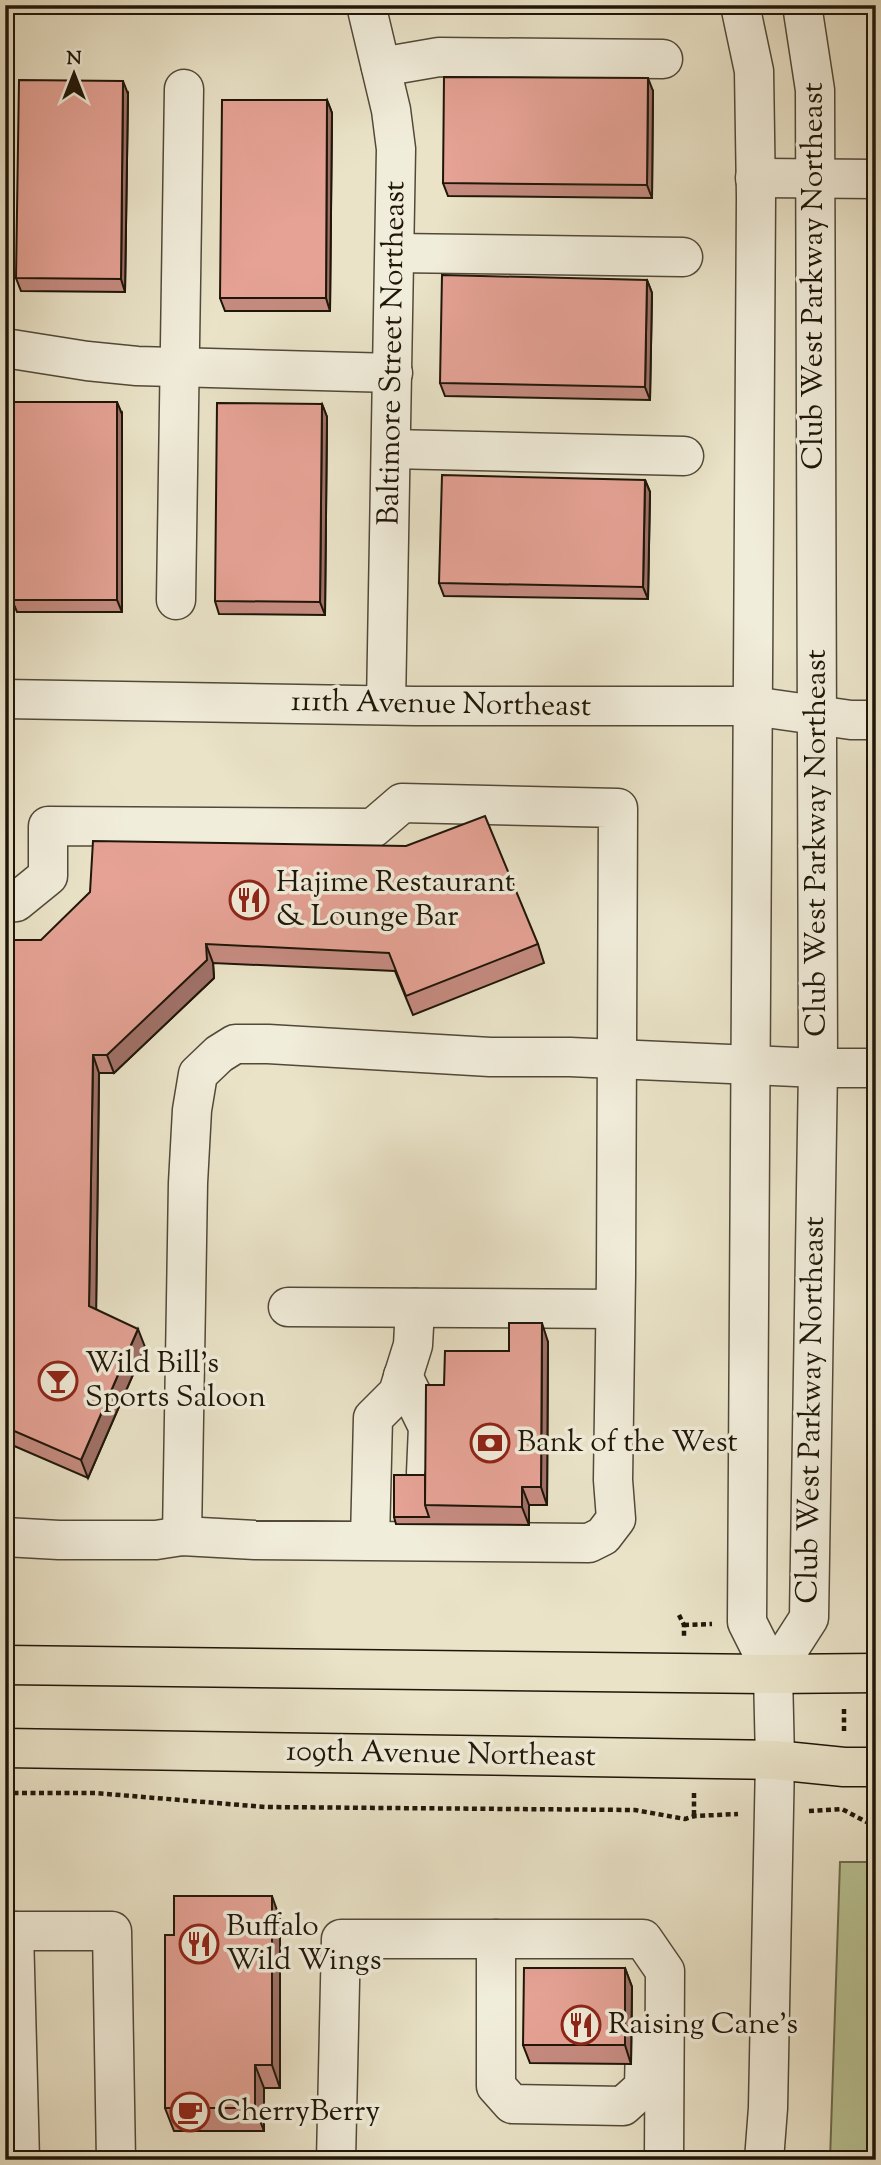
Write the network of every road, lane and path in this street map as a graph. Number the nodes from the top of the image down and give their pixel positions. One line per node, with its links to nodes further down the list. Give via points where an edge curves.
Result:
1 (366, 5): 5 (street, Baltimore Street Northeast)
2 (740, 5): 7 (street, Club West Parkway Northeast, via 754,71)
3 (802, 5): 9 (street, Club West Parkway Northeast, via 815,90)
4 (663, 59): 5 (street, via 439,57)
5 (381, 67): 10 (street, Baltimore Street Northeast, via 397,149)
6 (184, 89): 13 (street)
7 (755, 178): 9 (street); 20 (street, Club West Parkway Northeast)
8 (876, 179): 9 (street)
9 (815, 180): 21 (street, Club West Parkway Northeast)
10 (395, 253): 11 (street); 14 (street, Baltimore Street Northeast)
11 (682, 257)
12 (5, 348): 13 (street, via 87,361)
13 (178, 367): 14 (street); 17 (street)
14 (393, 373): 15 (street, Baltimore Street Northeast)
15 (391, 449): 16 (street); 19 (street, Baltimore Street Northeast)
16 (684, 456)
17 (176, 600)
18 (5, 699): 19 (street, 111th Avenue Northeast)
19 (386, 705): 20 (street, 111th Avenue Northeast)
20 (752, 706): 21 (street, 111th Avenue Northeast); 25 (street, Club West Parkway Northeast)
21 (816, 715): 22 (street, 111th Avenue Northeast); 26 (street, Club West Parkway Northeast)
22 (876, 720)
23 (5, 903): 24 (street, via 16,902 47,876 47,826 373,828 401,803 618,808)
24 (616, 1060): 25 (street); 30 (street); 35 (street, via 235,1044 198,1074 188,1183)
25 (752, 1065): 26 (street); 40 (street, Club West Parkway Northeast, via 747,1622)
26 (818, 1068): 27 (street); 40 (street, Club West Parkway Northeast, via 809,1618)
27 (876, 1068)
28 (288, 1307): 29 (street)
29 (415, 1308): 30 (street); 31 (street, via 414,1345)
30 (615, 1309): 33 (street, via 616,1520 603,1536 590,1543)
31 (396, 1391): 32 (street, via 428,1427); 33 (street, via 373,1418)
32 (418, 1482)
33 (405, 1535): 35 (street, via 255,1540)
34 (5, 1536): 35 (street, via 60,1540)
35 (182, 1536)
36 (680, 1615): 38 (path)
37 (5, 1665): 38 (main road)
38 (684, 1673): 40 (main road)
39 (876, 1673): 40 (main road)
40 (773, 1674): 43 (street)
41 (5, 1748): 42 (main road, 109th Avenue Northeast)
42 (693, 1759): 43 (main road, 109th Avenue Northeast); 45 (path, via 695,1816 685,1819 635,1810 265,1807 95,1793)
43 (775, 1760): 44 (main road, 109th Avenue Northeast); 55 (street)
44 (876, 1767)
45 (5, 1793)
46 (842, 1809): 47 (path)
47 (876, 1827)
48 (10, 1931): 51 (street); 52 (street, via 112,1931)
49 (496, 1939): 50 (street, via 643,1939); 50 (street, via 496,2086 512,2105 623,2106 644,2087 647,1983); 53 (street, via 341,1939)
50 (657, 1959): 54 (street, via 665,1971)
51 (20, 2160)
52 (116, 2160)
53 (336, 2160)
54 (664, 2160)
55 (764, 2160)

